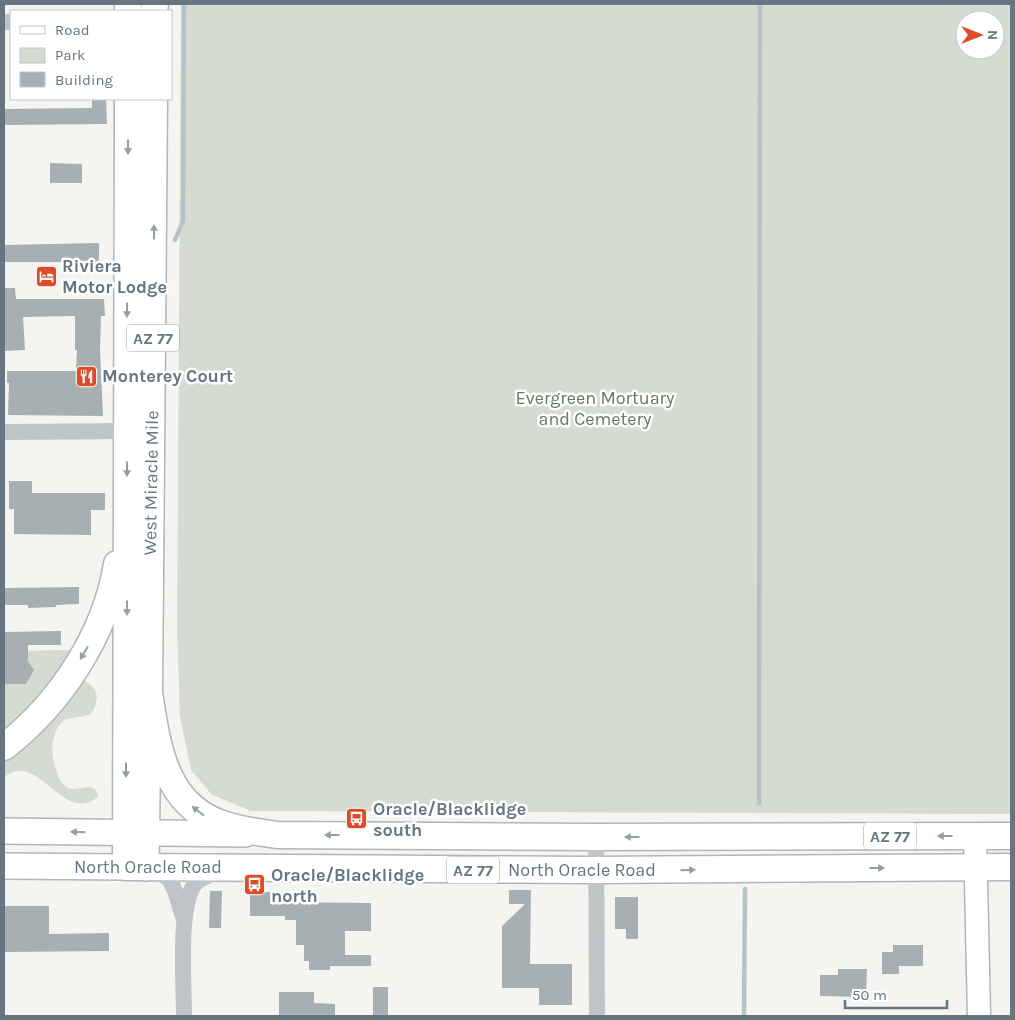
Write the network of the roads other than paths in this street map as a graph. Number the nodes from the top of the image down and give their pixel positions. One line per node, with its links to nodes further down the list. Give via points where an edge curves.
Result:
1 (128, 100): 3 (highway, West Miracle Mile / AZ 77, one-way to 3)
2 (154, 100): 3 (highway, West Miracle Mile / AZ 77, one-way to 2)
3 (140, 431): 4 (street); 5 (highway, West Miracle Mile / AZ 77, one-way to 5); 6 (highway, West Miracle Mile / AZ 77)
4 (4, 432)
5 (127, 507): 7 (highway, one-way to 7, via 110,592 88,647 45,708); 9 (highway, West Miracle Mile / AZ 77, one-way to 9)
6 (149, 693): 9 (main road, West Miracle Mile / AZ 77); 10 (highway, AZ 77, one-way to 6, via 217,822 201,814 178,792 163,763)
7 (4, 747)
8 (4, 831): 9 (main road, North Oracle Road, one-way to 8)
9 (136, 833): 10 (main road, North Oracle Road); 17 (highway, West Miracle Mile / AZ 77)
10 (277, 835): 13 (highway, North Oracle Road / AZ 77, one-way to 10)
11 (975, 836): 12 (highway, North Oracle Road / AZ 77); 13 (highway, North Oracle Road / AZ 77, one-way to 13); 15 (main road)
12 (1011, 836)
13 (596, 837): 19 (street)
14 (4, 866): 17 (main road, North Oracle Road)
15 (976, 867): 16 (highway, North Oracle Road / AZ 77); 19 (highway, North Oracle Road / AZ 77, one-way to 15); 23 (main road)
16 (1011, 867)
17 (142, 868): 18 (highway, North Oracle Road / AZ 77); 20 (street, via 170,880)
18 (226, 868): 19 (highway, North Oracle Road / AZ 77); 20 (street, via 202,878 194,886)
19 (595, 870): 22 (street)
20 (184, 920): 21 (street)
21 (184, 1016)
22 (597, 1016)
23 (979, 1016)

